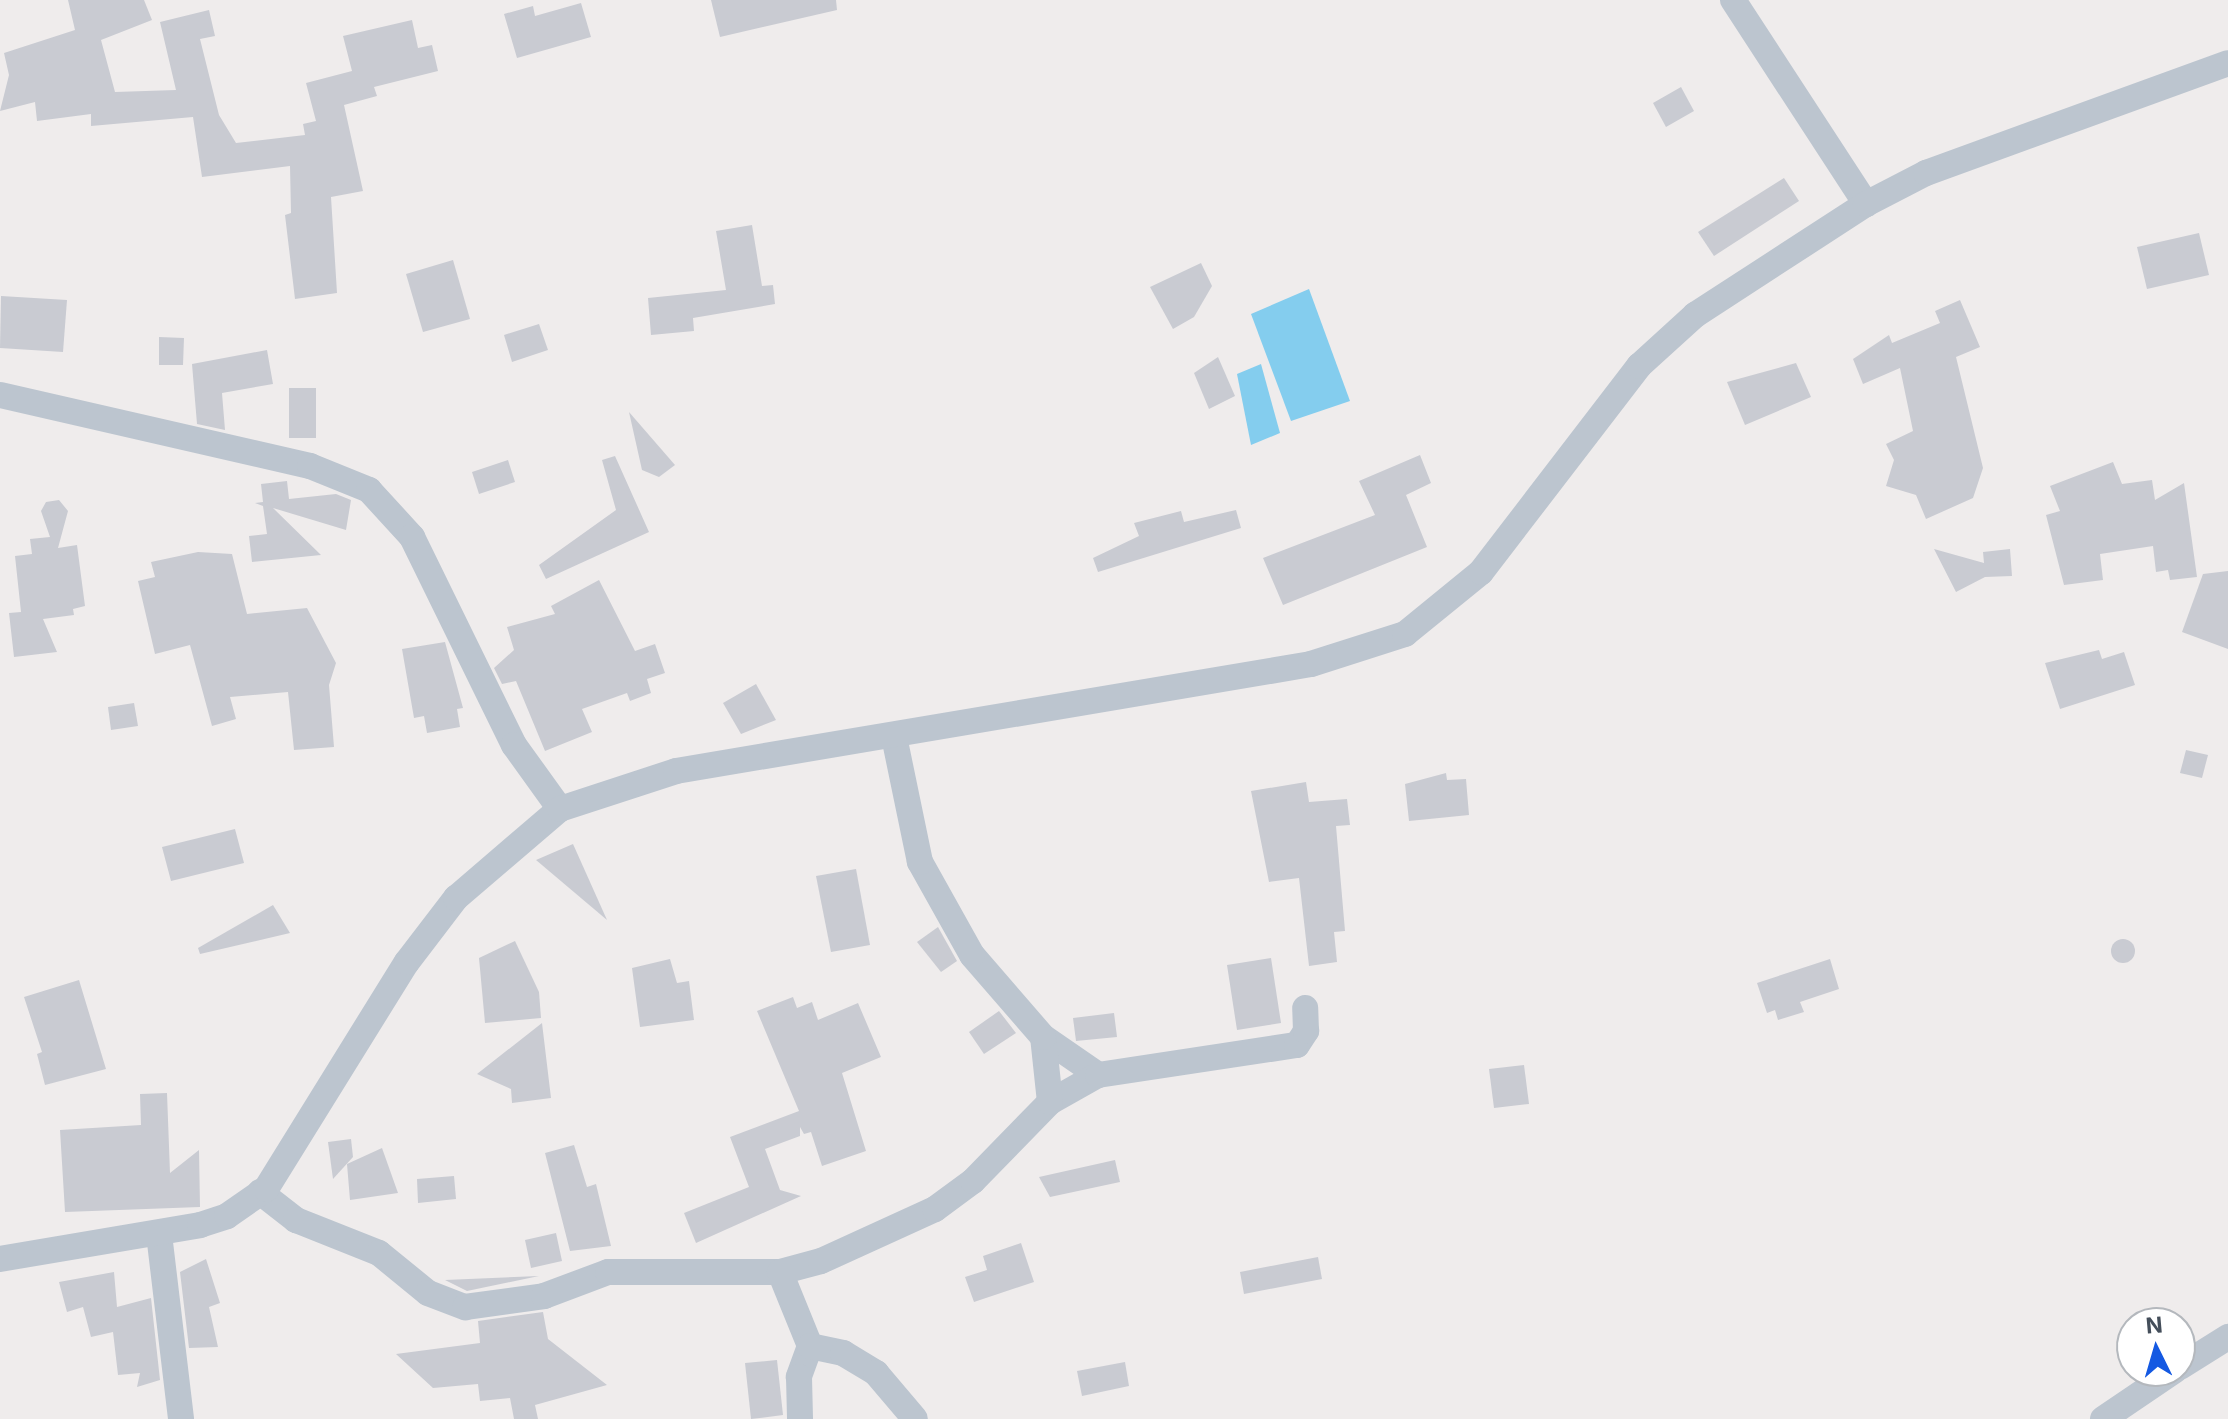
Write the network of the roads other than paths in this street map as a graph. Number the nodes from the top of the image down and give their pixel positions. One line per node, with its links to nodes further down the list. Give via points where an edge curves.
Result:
1 (1733, 0): 3 (street)
2 (2228, 63): 3 (street, via 2068,118)
3 (1866, 204): 5 (street, via 1695,315 1639,366 1481,572 1405,634 1311,664)
4 (0, 395): 6 (street, via 310,466 369,490 412,537 514,745)
5 (894, 736): 6 (street, via 676,771); 8 (street, via 920,862 972,955)
6 (560, 809): 11 (street, via 498,858 448,909 407,962 282,1172)
7 (1305, 1008): 9 (street, via 1306,1031 1297,1045)
8 (1043, 1037): 9 (street); 10 (street)
9 (1098, 1075): 10 (street)
10 (1050, 1102): 14 (street, via 973,1181 935,1209 821,1261)
11 (260, 1192): 12 (street, via 227,1216); 14 (street, via 296,1220 379,1253 451,1305 501,1306 608,1272)
12 (159, 1234): 13 (street); 20 (street)
13 (0, 1259)
14 (780, 1272): 16 (street)
15 (2228, 1337): 17 (street)
16 (810, 1346): 21 (street, via 799,1377); 22 (street, via 843,1353 868,1368 893,1386)
17 (2196, 1357)
18 (2153, 1387): 19 (street)
19 (2117, 1415)
20 (181, 1419)
21 (800, 1419)
22 (915, 1419)

